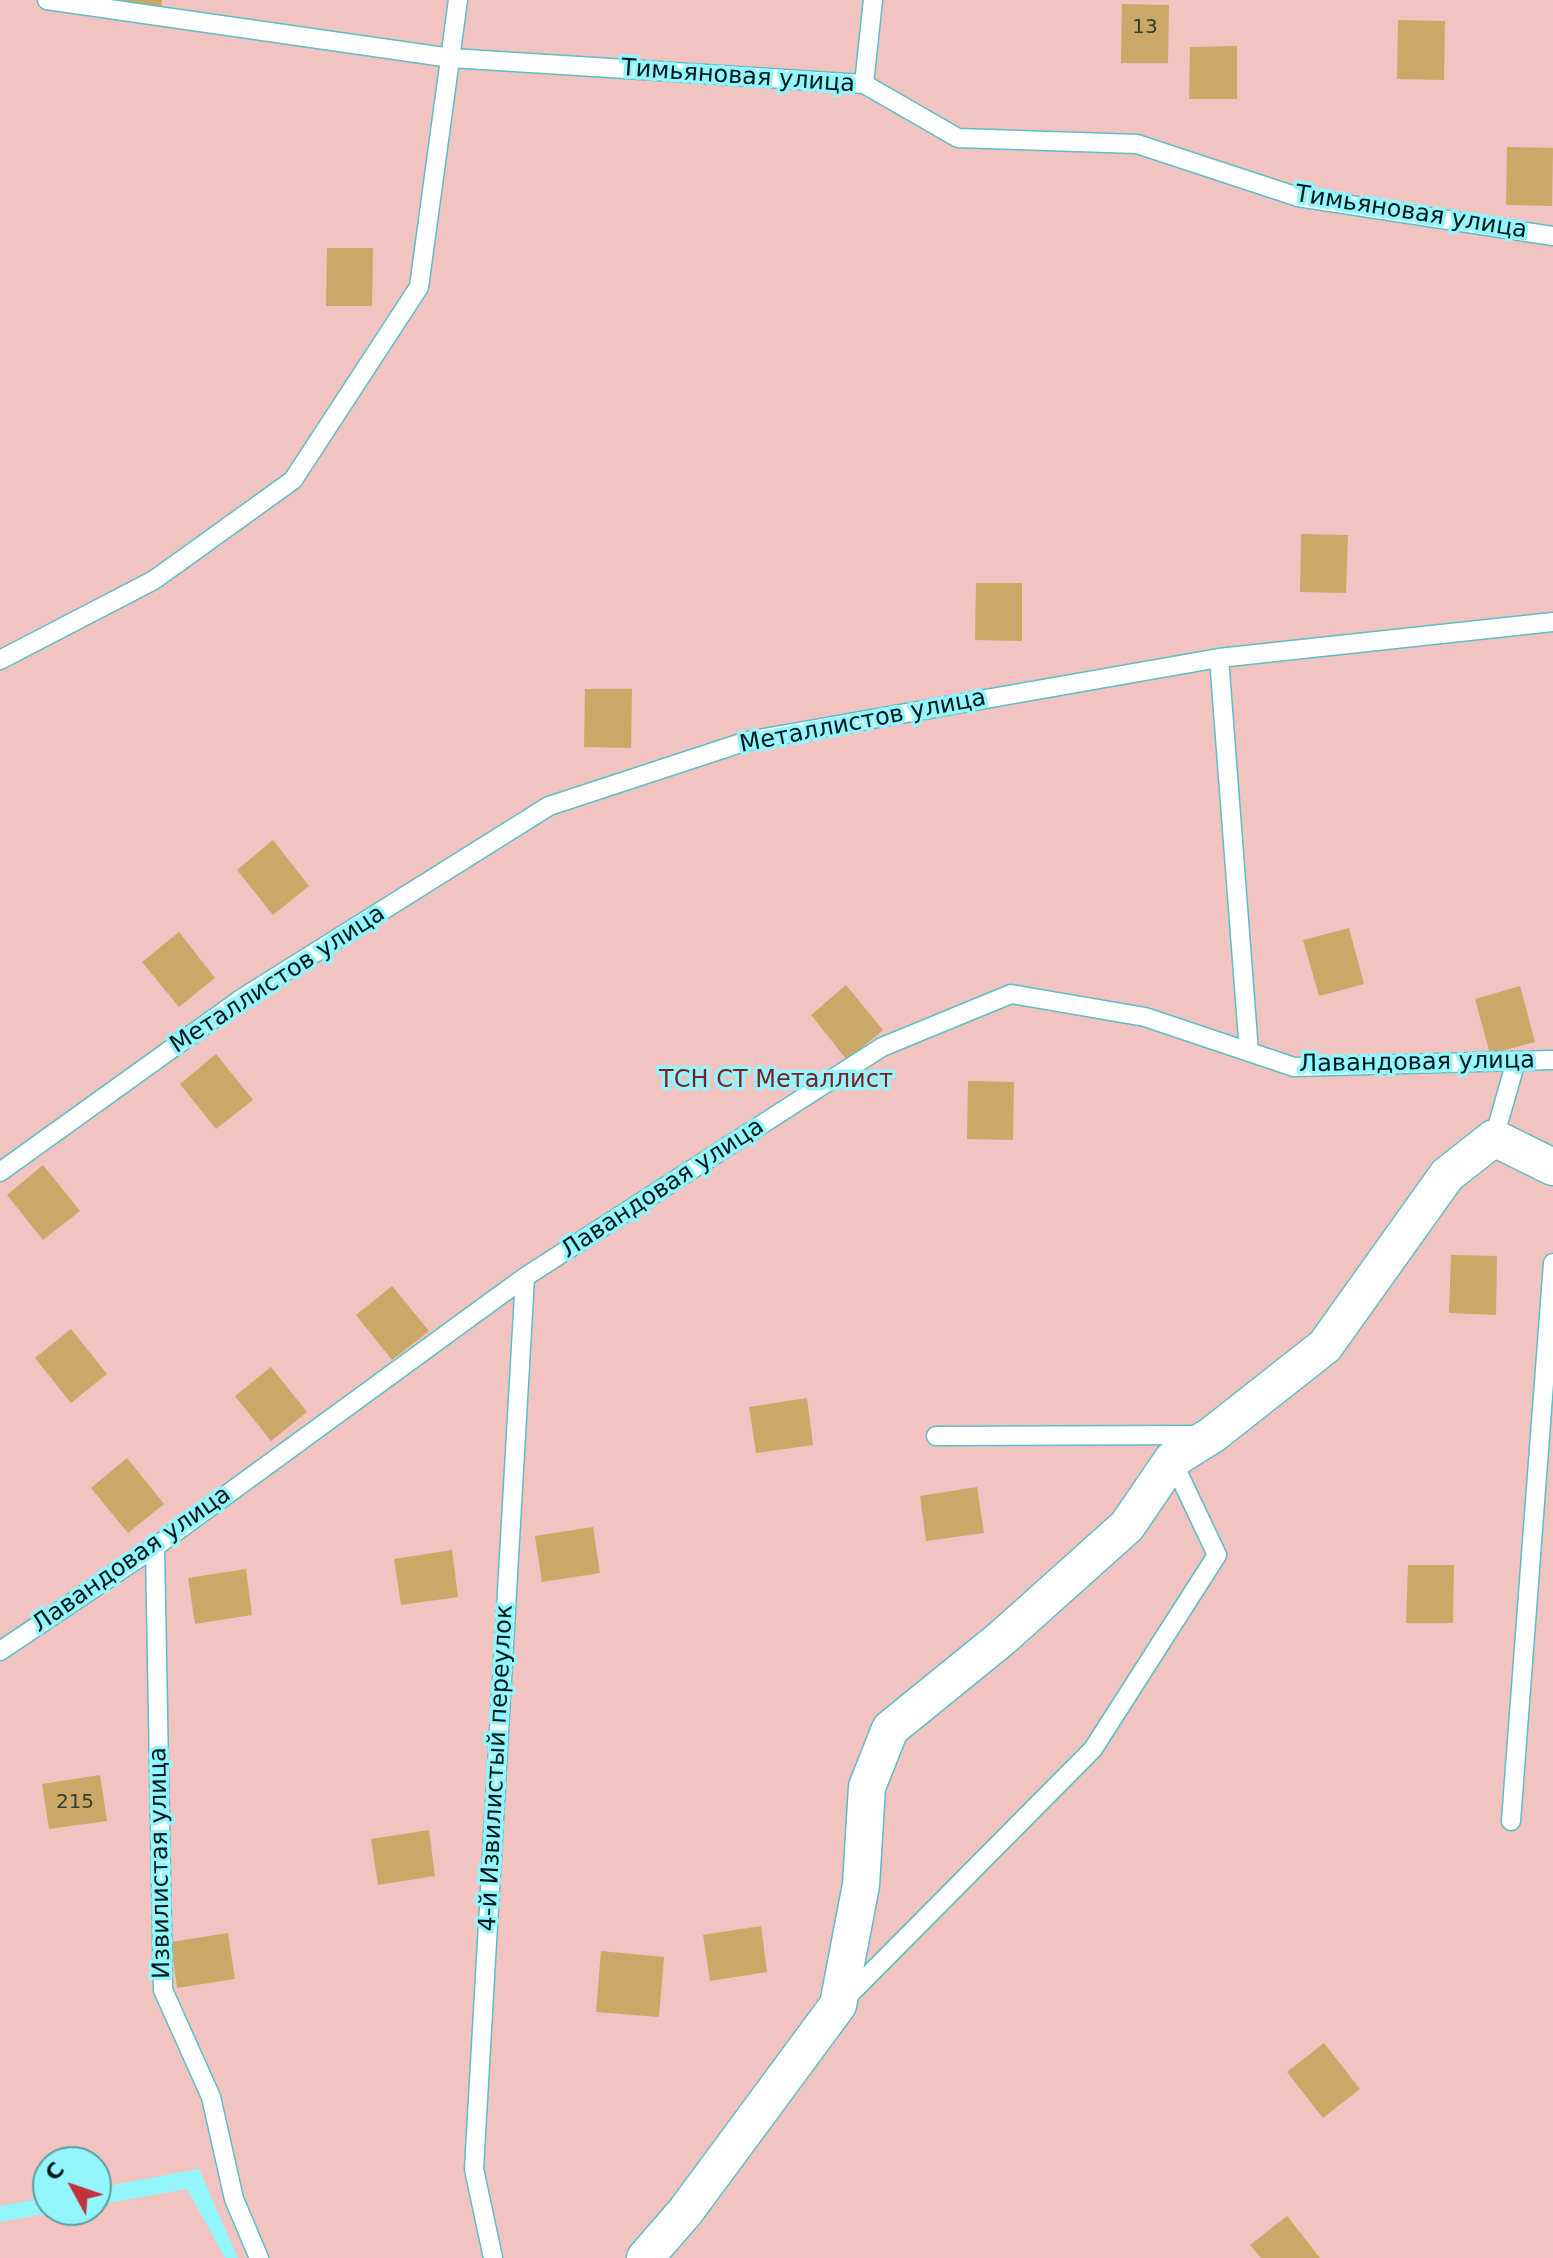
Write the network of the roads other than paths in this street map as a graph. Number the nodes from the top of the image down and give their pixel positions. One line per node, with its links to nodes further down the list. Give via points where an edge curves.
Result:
1 (47, 0): 4 (lane, Тимьяновая улица)
2 (458, 0): 4 (lane)
3 (873, 0): 5 (lane)
4 (451, 58): 5 (lane, Тимьяновая улица); 9 (lane, via 419,287 293,480 154,580)
5 (864, 84): 6 (lane, Тимьяновая улица, via 958,138 1137,144 1298,197)
6 (1553, 236)
7 (1553, 622): 8 (lane, Металлистов улица)
8 (1219, 658): 10 (lane); 15 (lane, Металлистов улица, via 747,741 549,806 241,999)
9 (0, 660)
10 (1249, 1052): 12 (lane, Лавандовая улица, via 1294,1067); 17 (lane, Лавандовая улица, via 1145,1017 1011,994 882,1047)
11 (1553, 1060): 12 (lane, Лавандовая улица)
12 (1516, 1061): 13 (lane)
13 (1494, 1138): 14 (street); 18 (street, via 1447,1175 1325,1346)
14 (1553, 1167)
15 (0, 1172)
16 (1553, 1263): 23 (lane)
17 (525, 1277): 21 (lane, Лавандовая улица); 26 (lane, 4-й Извилистый переулок, via 474,2169)
18 (1212, 1435): 19 (lane); 20 (street)
19 (936, 1436)
20 (1172, 1460): 24 (street, via 1127,1526 890,1729 867,1787 861,1885); 24 (lane, via 1217,1555 1093,1749)
21 (155, 1547): 22 (lane, Лавандовая улица); 25 (lane, Извилистая улица, via 163,1990 211,2097 234,2199)
22 (0, 1651)
23 (1511, 1821)
24 (838, 2005): 27 (street)
25 (259, 2258)
26 (493, 2258)
27 (645, 2258)

